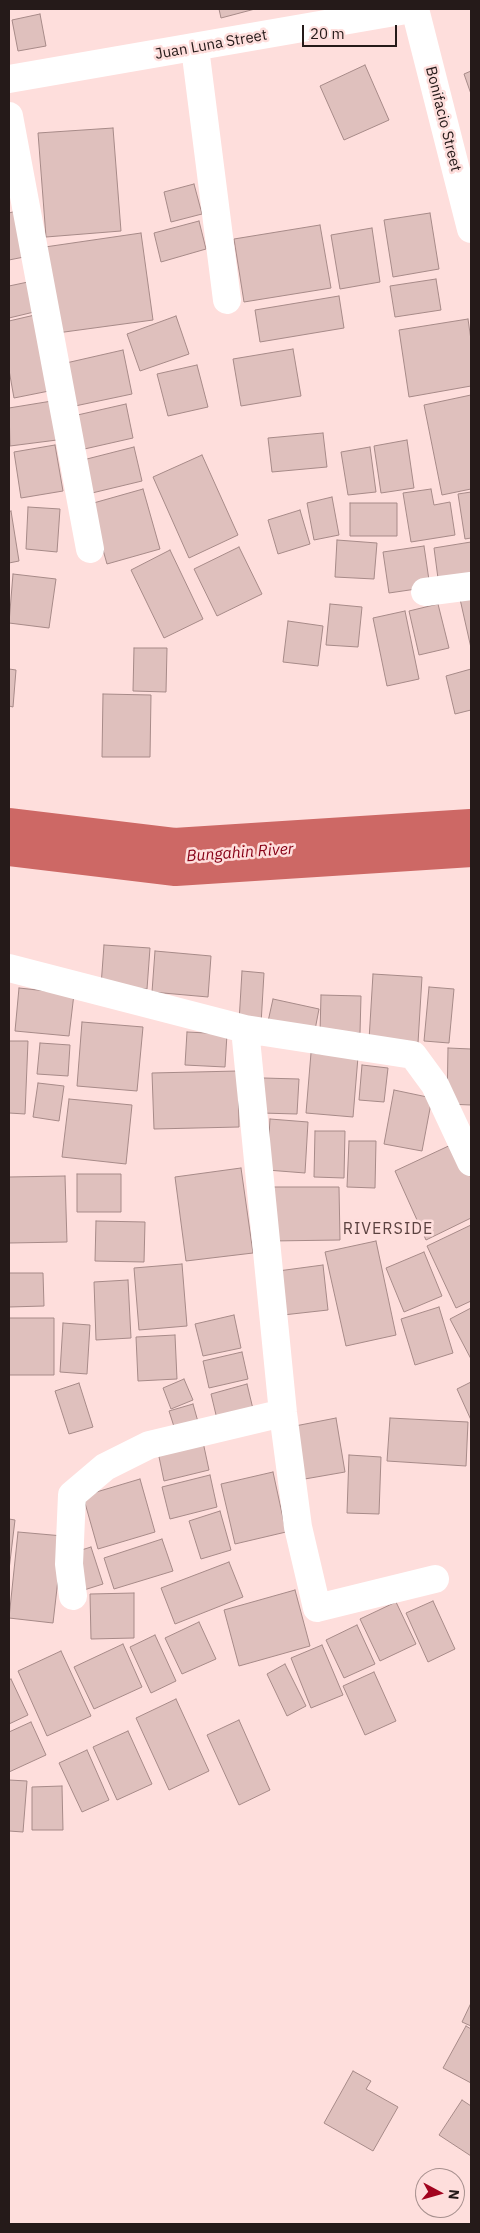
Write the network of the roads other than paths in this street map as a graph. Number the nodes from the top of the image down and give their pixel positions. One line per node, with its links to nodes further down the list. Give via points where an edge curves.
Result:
1 (413, 9): 2 (street, Juan Luna Street); 5 (street, Bonifacio Street)
2 (195, 48): 3 (street, Juan Luna Street); 6 (street)
3 (9, 79)
4 (9, 116): 7 (street)
5 (471, 229)
6 (227, 300)
7 (90, 549)
8 (471, 586): 9 (street)
9 (425, 592)
10 (9, 968): 11 (street)
11 (245, 1029): 12 (street, via 413,1055 435,1085); 13 (street)
12 (471, 1162)
13 (283, 1413): 14 (street, via 298,1527 317,1608); 15 (street, via 149,1445 105,1467 72,1495 69,1564)
14 (435, 1579)
15 (73, 1596)

